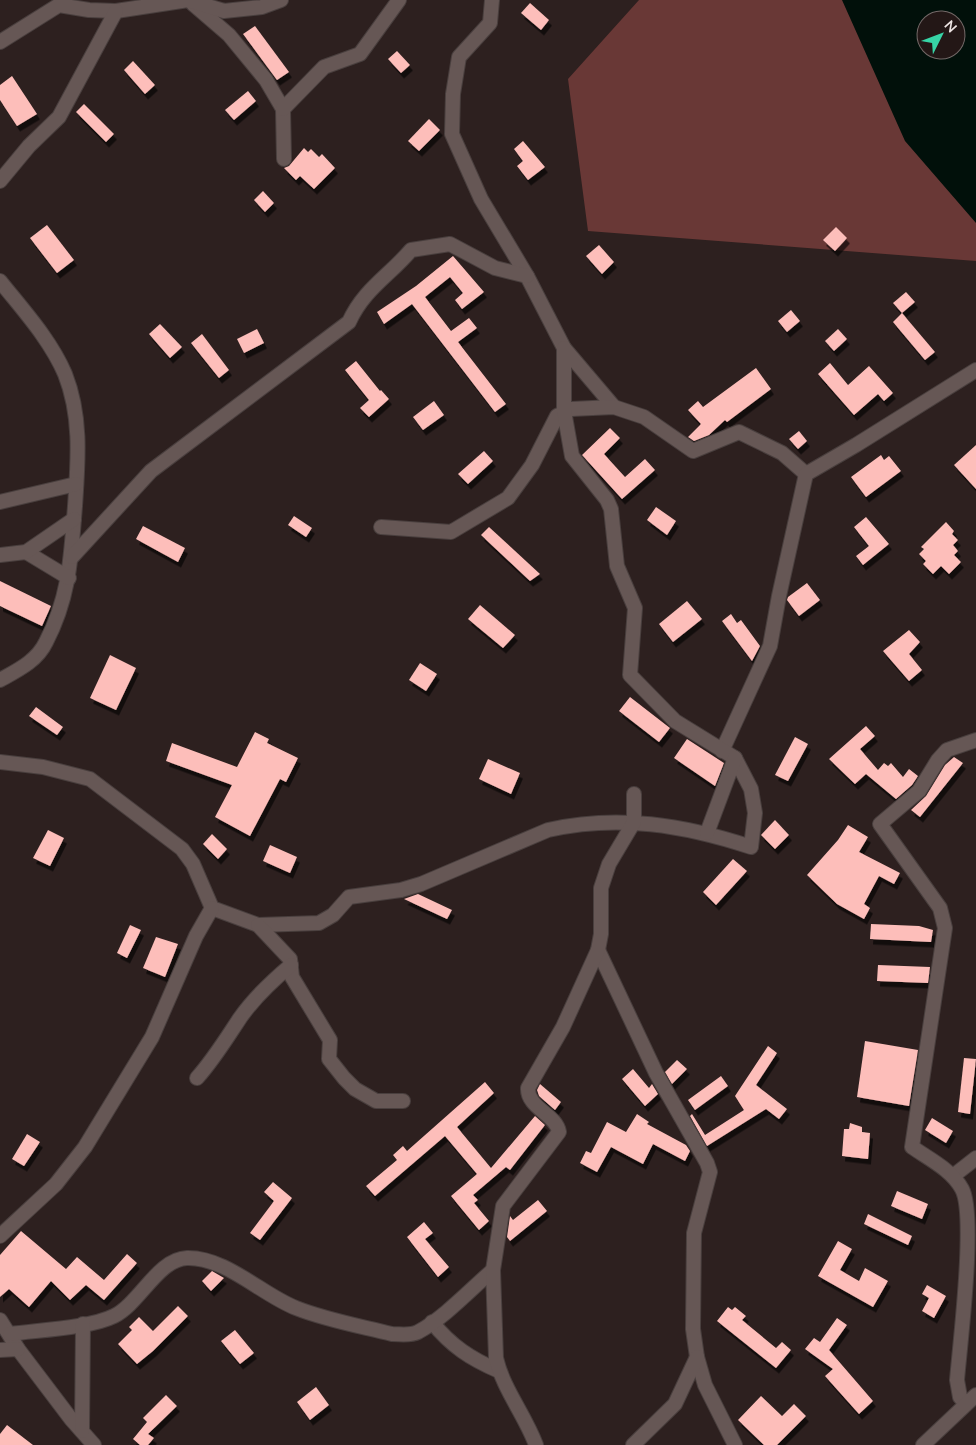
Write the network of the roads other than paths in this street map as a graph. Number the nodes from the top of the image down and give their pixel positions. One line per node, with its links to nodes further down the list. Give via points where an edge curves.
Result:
1 (188, 0): 2 (street, via 224,11 262,7); 5 (street); 7 (street, via 230,35 266,80)
2 (281, 0)
3 (399, 0): 7 (street, via 360,54 324,67)
4 (492, 0): 10 (street, via 490,23 459,57 453,94 452,134 481,199)
5 (116, 11): 6 (street, via 59,5); 9 (street, via 59,117)
6 (0, 42)
7 (283, 109): 8 (street)
8 (284, 159)
9 (0, 181)
10 (527, 276): 12 (street); 23 (street, via 495,268 450,244 411,250 396,268 376,282 355,308 349,322 151,471)
11 (0, 281): 17 (street, via 46,339 65,375 78,428)
12 (564, 348): 14 (street); 15 (street)
13 (976, 370): 16 (street)
14 (614, 407): 15 (street); 16 (street, via 644,417 693,451 738,432 782,453)
15 (564, 411): 20 (street, via 557,416 532,465 508,498 451,532); 27 (street, via 572,456 611,508 617,566 635,608 630,675 675,721)
16 (806, 474): 27 (street, via 770,646)
17 (76, 484): 18 (street); 19 (street)
18 (0, 502)
19 (74, 519): 21 (street); 23 (street)
20 (381, 528)
21 (26, 552): 22 (street); 24 (street)
22 (0, 555)
23 (72, 557): 24 (street)
24 (69, 578): 25 (street, via 46,643 25,666)
25 (0, 680)
26 (976, 740): 40 (street, via 948,750 919,791 880,824 940,908 944,919 912,1147)
27 (722, 751): 28 (street)
28 (735, 758): 32 (street); 32 (street, via 751,789 755,813 752,847)
29 (0, 762): 33 (street, via 43,767 90,780 182,849 193,864)
30 (634, 794): 31 (street)
31 (634, 822): 32 (street); 34 (street, via 609,821 548,830 420,884 350,897 333,915 318,923); 35 (street, via 609,864 601,888)
32 (708, 833)
33 (212, 908): 34 (street); 41 (street, via 196,936 152,1036 85,1147 56,1184)
34 (258, 925): 36 (street, via 290,959)
35 (598, 950): 43 (street, via 563,1027 528,1088 531,1100 560,1132 503,1206); 50 (street, via 656,1073 710,1172 694,1232 693,1329)
36 (290, 965): 37 (street, via 270,982 241,1017 213,1061); 38 (street, via 292,977 330,1040 329,1059 344,1078 376,1101)
37 (197, 1078)
38 (403, 1101)
39 (976, 1158): 40 (street)
40 (953, 1176): 42 (street, via 967,1204)
41 (0, 1236)
42 (971, 1266): 52 (street, via 957,1380 960,1397)
43 (493, 1270): 45 (street); 51 (street)
44 (0, 1320): 47 (street)
45 (432, 1322): 46 (street, via 407,1335 392,1334 310,1313 294,1308 227,1269 187,1258 166,1265 131,1304 115,1315); 51 (street, via 457,1349)
46 (83, 1324): 47 (street); 53 (street)
47 (10, 1334): 48 (street)
48 (18, 1349): 49 (street); 53 (street)
49 (0, 1350)
50 (697, 1356): 56 (street, via 675,1404); 57 (street, via 705,1385)
51 (498, 1371): 55 (street)
52 (971, 1400): 58 (street)
53 (82, 1431): 54 (street)
54 (94, 1445)
55 (536, 1445)
56 (633, 1445)
57 (735, 1445)
58 (923, 1445)

